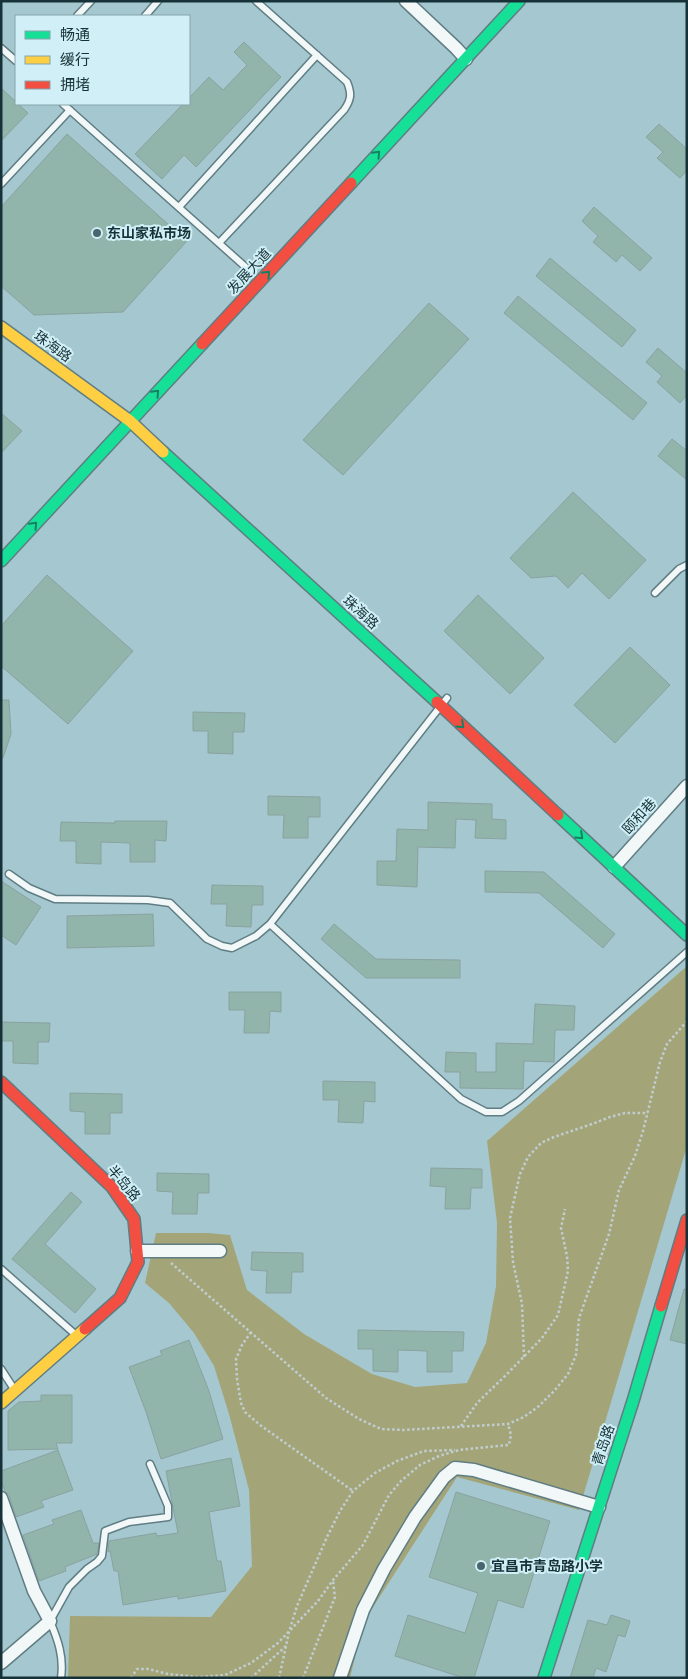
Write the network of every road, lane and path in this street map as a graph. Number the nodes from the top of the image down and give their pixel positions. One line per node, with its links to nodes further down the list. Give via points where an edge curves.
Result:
1 (91, 1): 6 (lane)
2 (158, 1): 7 (lane)
3 (256, 1): 9 (lane)
4 (406, 1): 10 (street)
5 (519, 1): 10 (main road, 发展大道)
6 (78, 15)
7 (146, 15)
8 (1, 48): 11 (lane)
9 (317, 56): 15 (lane); 16 (lane, via 347,82 351,101)
10 (466, 59): 21 (main road, 发展大道, one-way to 10)
11 (15, 61)
12 (65, 105): 13 (lane)
13 (70, 110): 14 (lane); 15 (lane)
14 (1, 184)
15 (179, 207): 16 (lane)
16 (219, 243): 17 (lane)
17 (250, 271)
18 (1, 319): 20 (main road, 珠海路)
19 (1, 327): 20 (main road, 珠海路)
20 (119, 413): 21 (main road, 珠海路)
21 (132, 418): 22 (main road, 发展大道, one-way to 21); 25 (main road, 珠海路)
22 (1, 561)
23 (687, 565): 24 (lane)
24 (655, 593)
25 (444, 702): 27 (main road, 珠海路); 30 (lane)
26 (687, 786): 27 (street, 颐和巷)
27 (617, 863): 29 (main road, 珠海路); 31 (main road, 珠海路)
28 (9, 874): 30 (lane, via 29,888 55,899 170,903 207,938 232,948 256,936)
29 (687, 920)
30 (270, 924): 32 (lane, via 461,1100 486,1112 502,1112 520,1100)
31 (687, 935)
32 (687, 952)
33 (687, 1021): 35 (path, via 667,1044)
34 (1, 1082): 38 (main road, 半岛路, via 112,1187 134,1219)
35 (648, 1113): 44 (path, via 610,1116 541,1143 528,1157 520,1174 510,1218 513,1262 522,1304); 48 (path, via 635,1156 619,1190 609,1234 579,1318 576,1355 568,1374 539,1406)
36 (565, 1209): 44 (path, via 561,1228 568,1271 558,1315)
37 (687, 1220): 54 (main road, 青岛路)
38 (136, 1250): 39 (street); 43 (main road, 半岛路, via 138,1262 120,1298)
39 (156, 1250): 40 (street); 42 (path)
40 (220, 1251)
41 (1, 1269): 43 (lane)
42 (251, 1332): 49 (path, via 326,1398 359,1420 381,1429); 52 (path, via 236,1359 245,1412)
43 (77, 1336): 46 (main road, 半岛路)
44 (524, 1357): 49 (path, via 476,1403)
45 (1, 1369): 46 (lane)
46 (15, 1391): 47 (main road, 半岛路)
47 (1, 1403)
48 (508, 1424): 49 (path); 50 (path, via 509,1445)
49 (461, 1426)
50 (459, 1450): 52 (path, via 424,1451 397,1461); 55 (path, via 420,1466 401,1481 389,1496 363,1545)
51 (150, 1464): 56 (lane, via 168,1506 168,1517 129,1522 105,1531 102,1556 69,1587)
52 (353, 1491): 57 (path, via 327,1537)
53 (1, 1498): 56 (street, via 34,1591)
54 (599, 1507): 65 (street, via 474,1470 455,1468 444,1477 415,1517 384,1569 363,1610); 66 (main road, 青岛路)
55 (333, 1580): 57 (path); 64 (path, via 335,1597)
56 (50, 1621): 59 (street); 60 (lane, via 62,1657)
57 (289, 1632): 58 (path); 61 (path, via 251,1663 225,1675 198,1677 137,1669)
58 (288, 1645): 62 (path); 63 (path)
59 (1, 1664)
60 (61, 1678)
61 (131, 1678)
62 (251, 1678)
63 (280, 1678)
64 (303, 1678)
65 (340, 1678)
66 (544, 1678)

